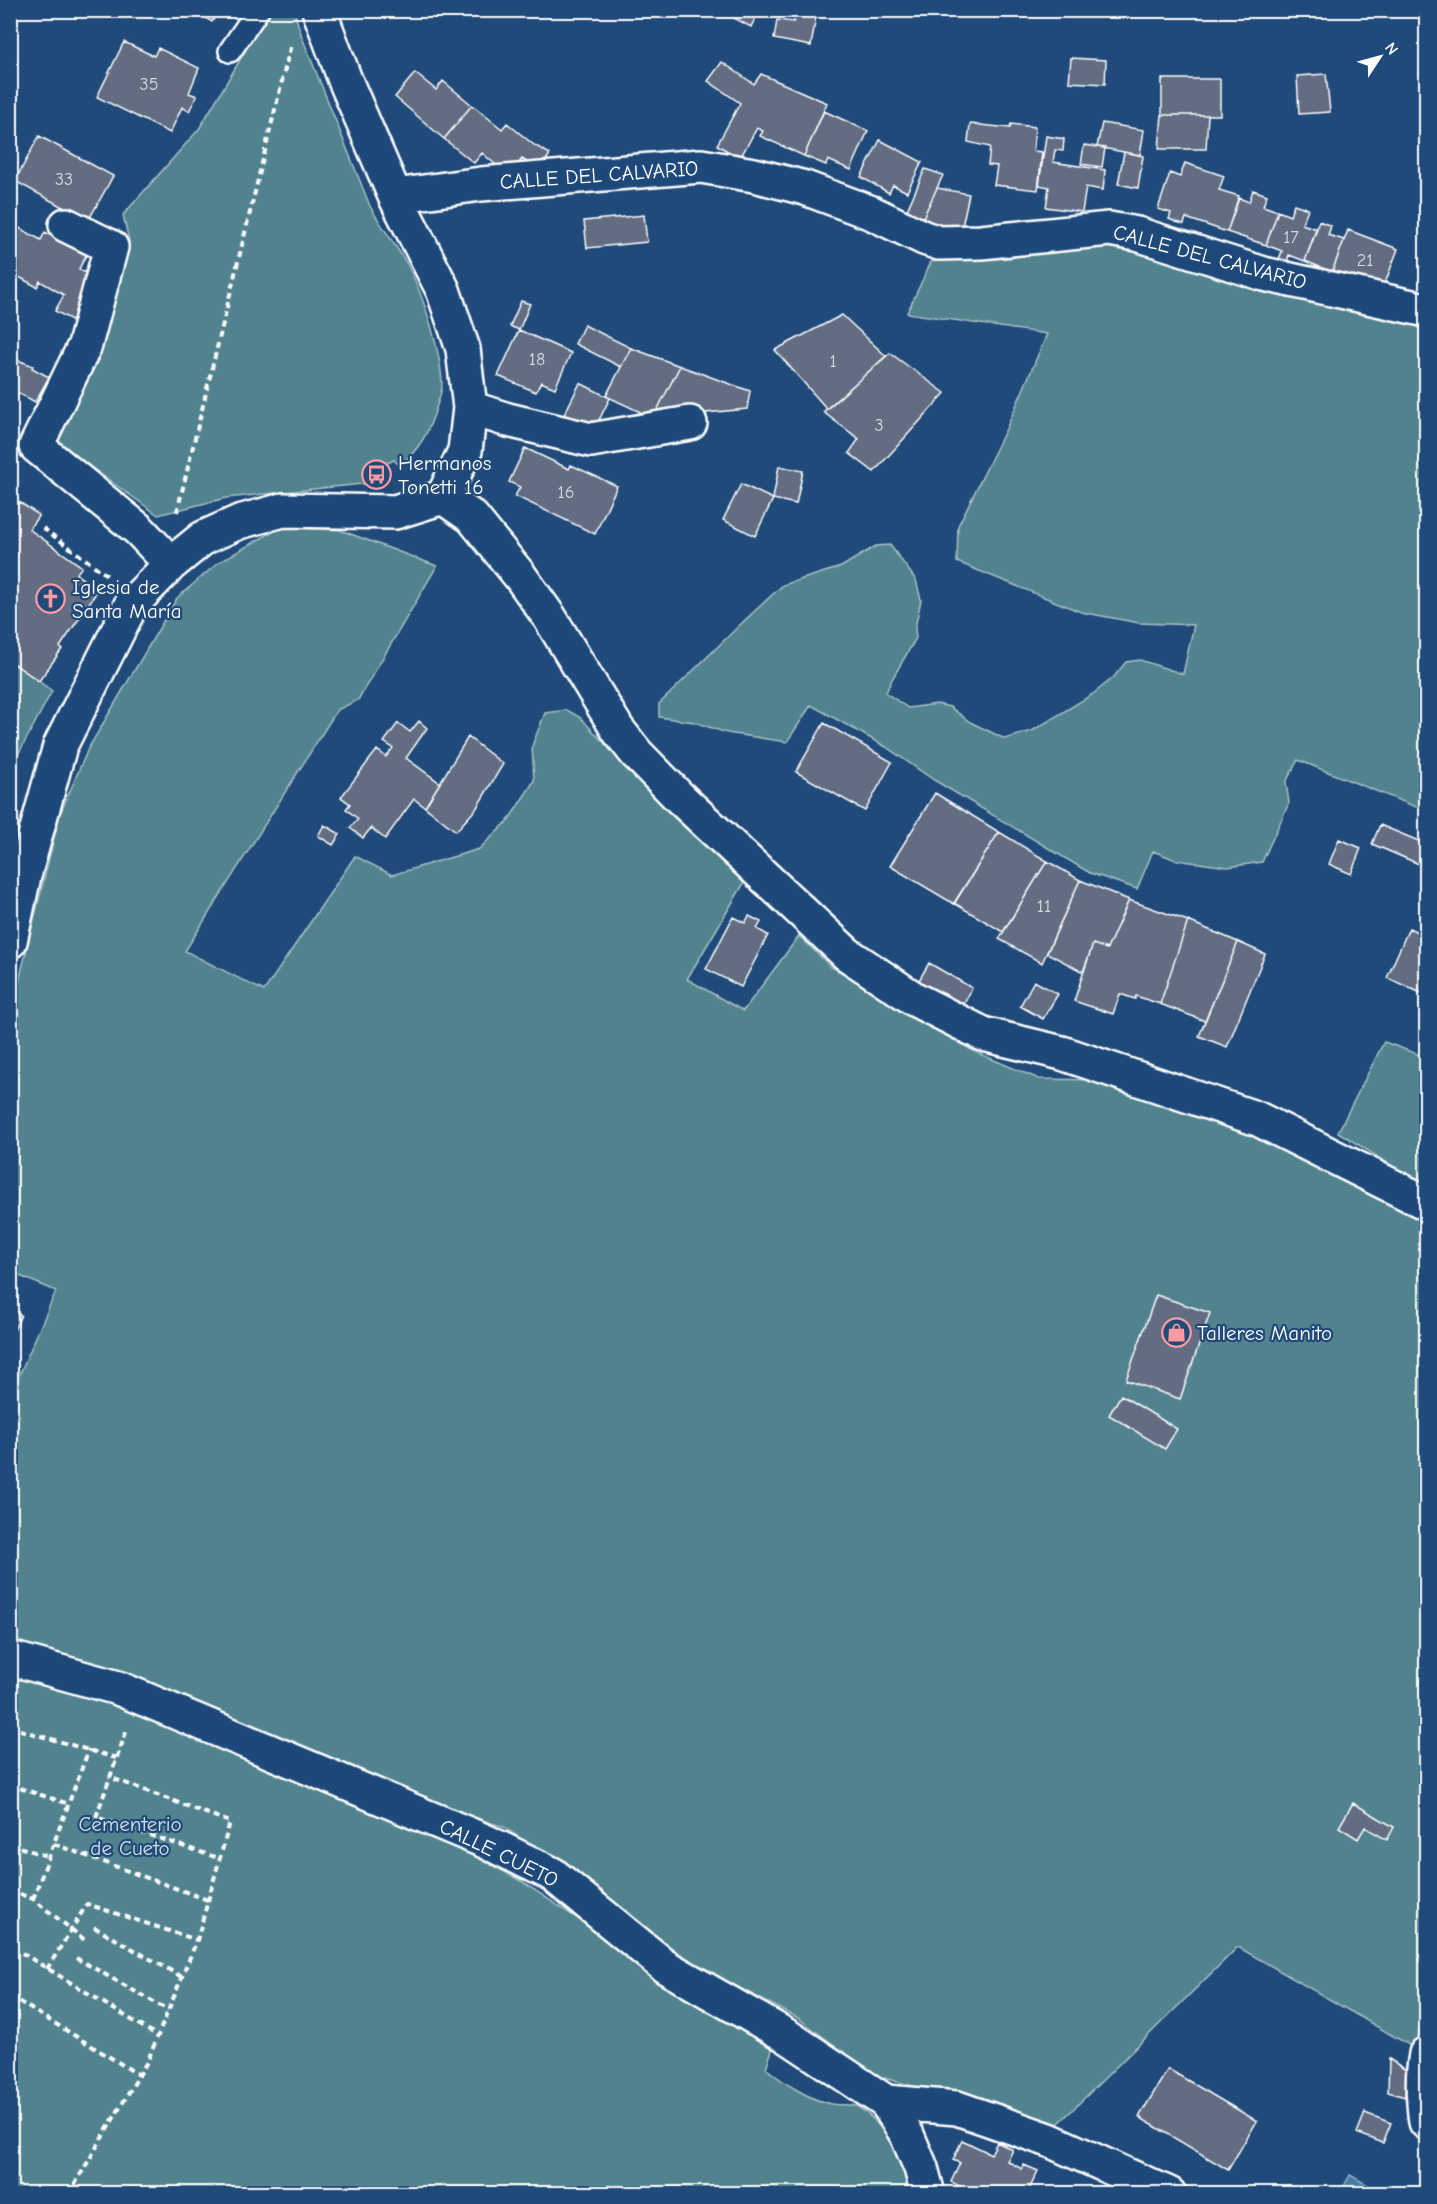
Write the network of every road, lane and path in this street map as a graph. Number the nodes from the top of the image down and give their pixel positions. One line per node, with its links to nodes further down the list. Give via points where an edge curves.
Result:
1 (258, 10): 4 (lane)
2 (320, 10): 5 (street)
3 (292, 43): 13 (path, via 176,510)
4 (230, 51)
5 (395, 196): 7 (street, CALLE DEL CALVARIO, via 481,184 701,166 805,188 939,243 1109,228 1264,274); 8 (street, via 443,290 463,349)
6 (66, 225): 10 (street, via 111,247 85,345)
7 (1426, 310)
8 (470, 408): 9 (street, via 591,440); 11 (street, via 465,451)
9 (690, 423)
10 (23, 443): 13 (street, via 140,530)
11 (443, 497): 13 (street, via 395,512 284,510 239,522 203,538); 16 (street, via 472,517 520,576 636,753 847,954 916,1000 983,1034 1062,1053 1258,1119)
12 (43, 528): 14 (path)
13 (182, 555): 14 (street)
14 (137, 598): 15 (street, via 60,746)
15 (10, 941)
16 (1426, 1203)
17 (10, 1658): 45 (street, CALLE CUETO, via 128,1692 487,1842 552,1874 666,1967 787,2036)
18 (10, 1727): 20 (path)
19 (135, 1736): 21 (path, via 125,1732)
20 (89, 1749): 21 (path); 24 (path)
21 (116, 1758): 22 (path)
22 (109, 1777): 28 (path, via 230,1822); 28 (path, via 96,1817)
23 (10, 1785): 24 (path)
24 (69, 1804): 26 (path)
25 (10, 1844): 27 (path)
26 (54, 1844): 27 (path); 31 (path)
27 (49, 1857): 30 (path)
28 (221, 1859): 31 (path)
29 (10, 1890): 30 (path)
30 (33, 1899): 33 (path)
31 (208, 1900): 34 (path)
32 (94, 1927): 39 (path)
33 (72, 1930): 34 (path, via 87,1904); 35 (path); 38 (path)
34 (197, 1940): 39 (path)
35 (86, 1941)
36 (22, 1953): 38 (path)
37 (76, 1958): 41 (path)
38 (47, 1969): 42 (path)
39 (182, 1977): 41 (path)
40 (10, 1996): 44 (path)
41 (168, 2010): 42 (path)
42 (158, 2036): 44 (path)
43 (1426, 2054): 46 (street)
44 (139, 2075): 47 (path)
45 (885, 2102): 48 (street, CALLE CUETO, via 907,2135); 49 (street, via 957,2108 1048,2140)
46 (1426, 2122)
47 (69, 2193)
48 (928, 2193)
49 (1169, 2193)

